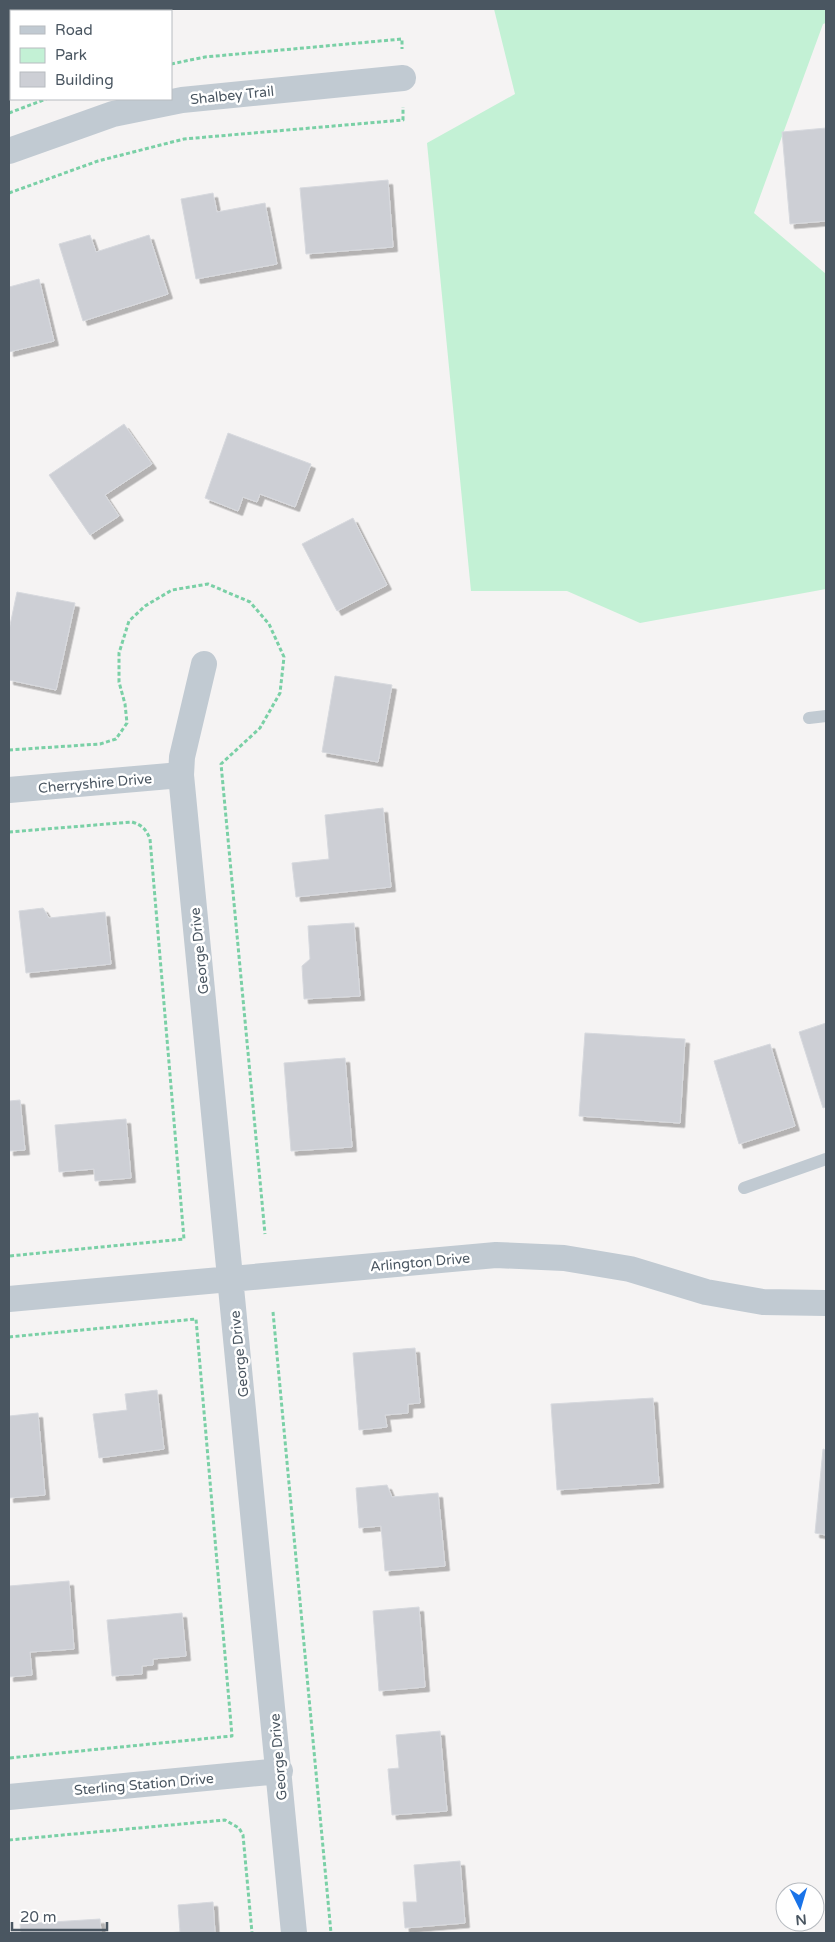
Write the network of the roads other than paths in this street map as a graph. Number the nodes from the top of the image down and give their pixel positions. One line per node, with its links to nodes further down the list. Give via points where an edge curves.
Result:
1 (403, 78): 2 (street, Shalbey Trail, via 182,100 113,114)
2 (9, 151)
3 (204, 664): 6 (street, George Drive, via 182,757)
4 (826, 716): 5 (lane)
5 (808, 718)
6 (181, 775): 7 (street, Cherryshire Drive); 10 (street, George Drive)
7 (9, 790)
8 (826, 1159): 9 (lane)
9 (744, 1188)
10 (231, 1279): 11 (street, Arlington Drive); 12 (street, Arlington Drive, via 496,1255 564,1258 630,1269 706,1292 763,1302); 13 (street, George Drive)
11 (9, 1299)
12 (826, 1303)
13 (280, 1771): 14 (street, Sterling Station Drive); 15 (street, George Drive)
14 (9, 1797)
15 (294, 1933)

